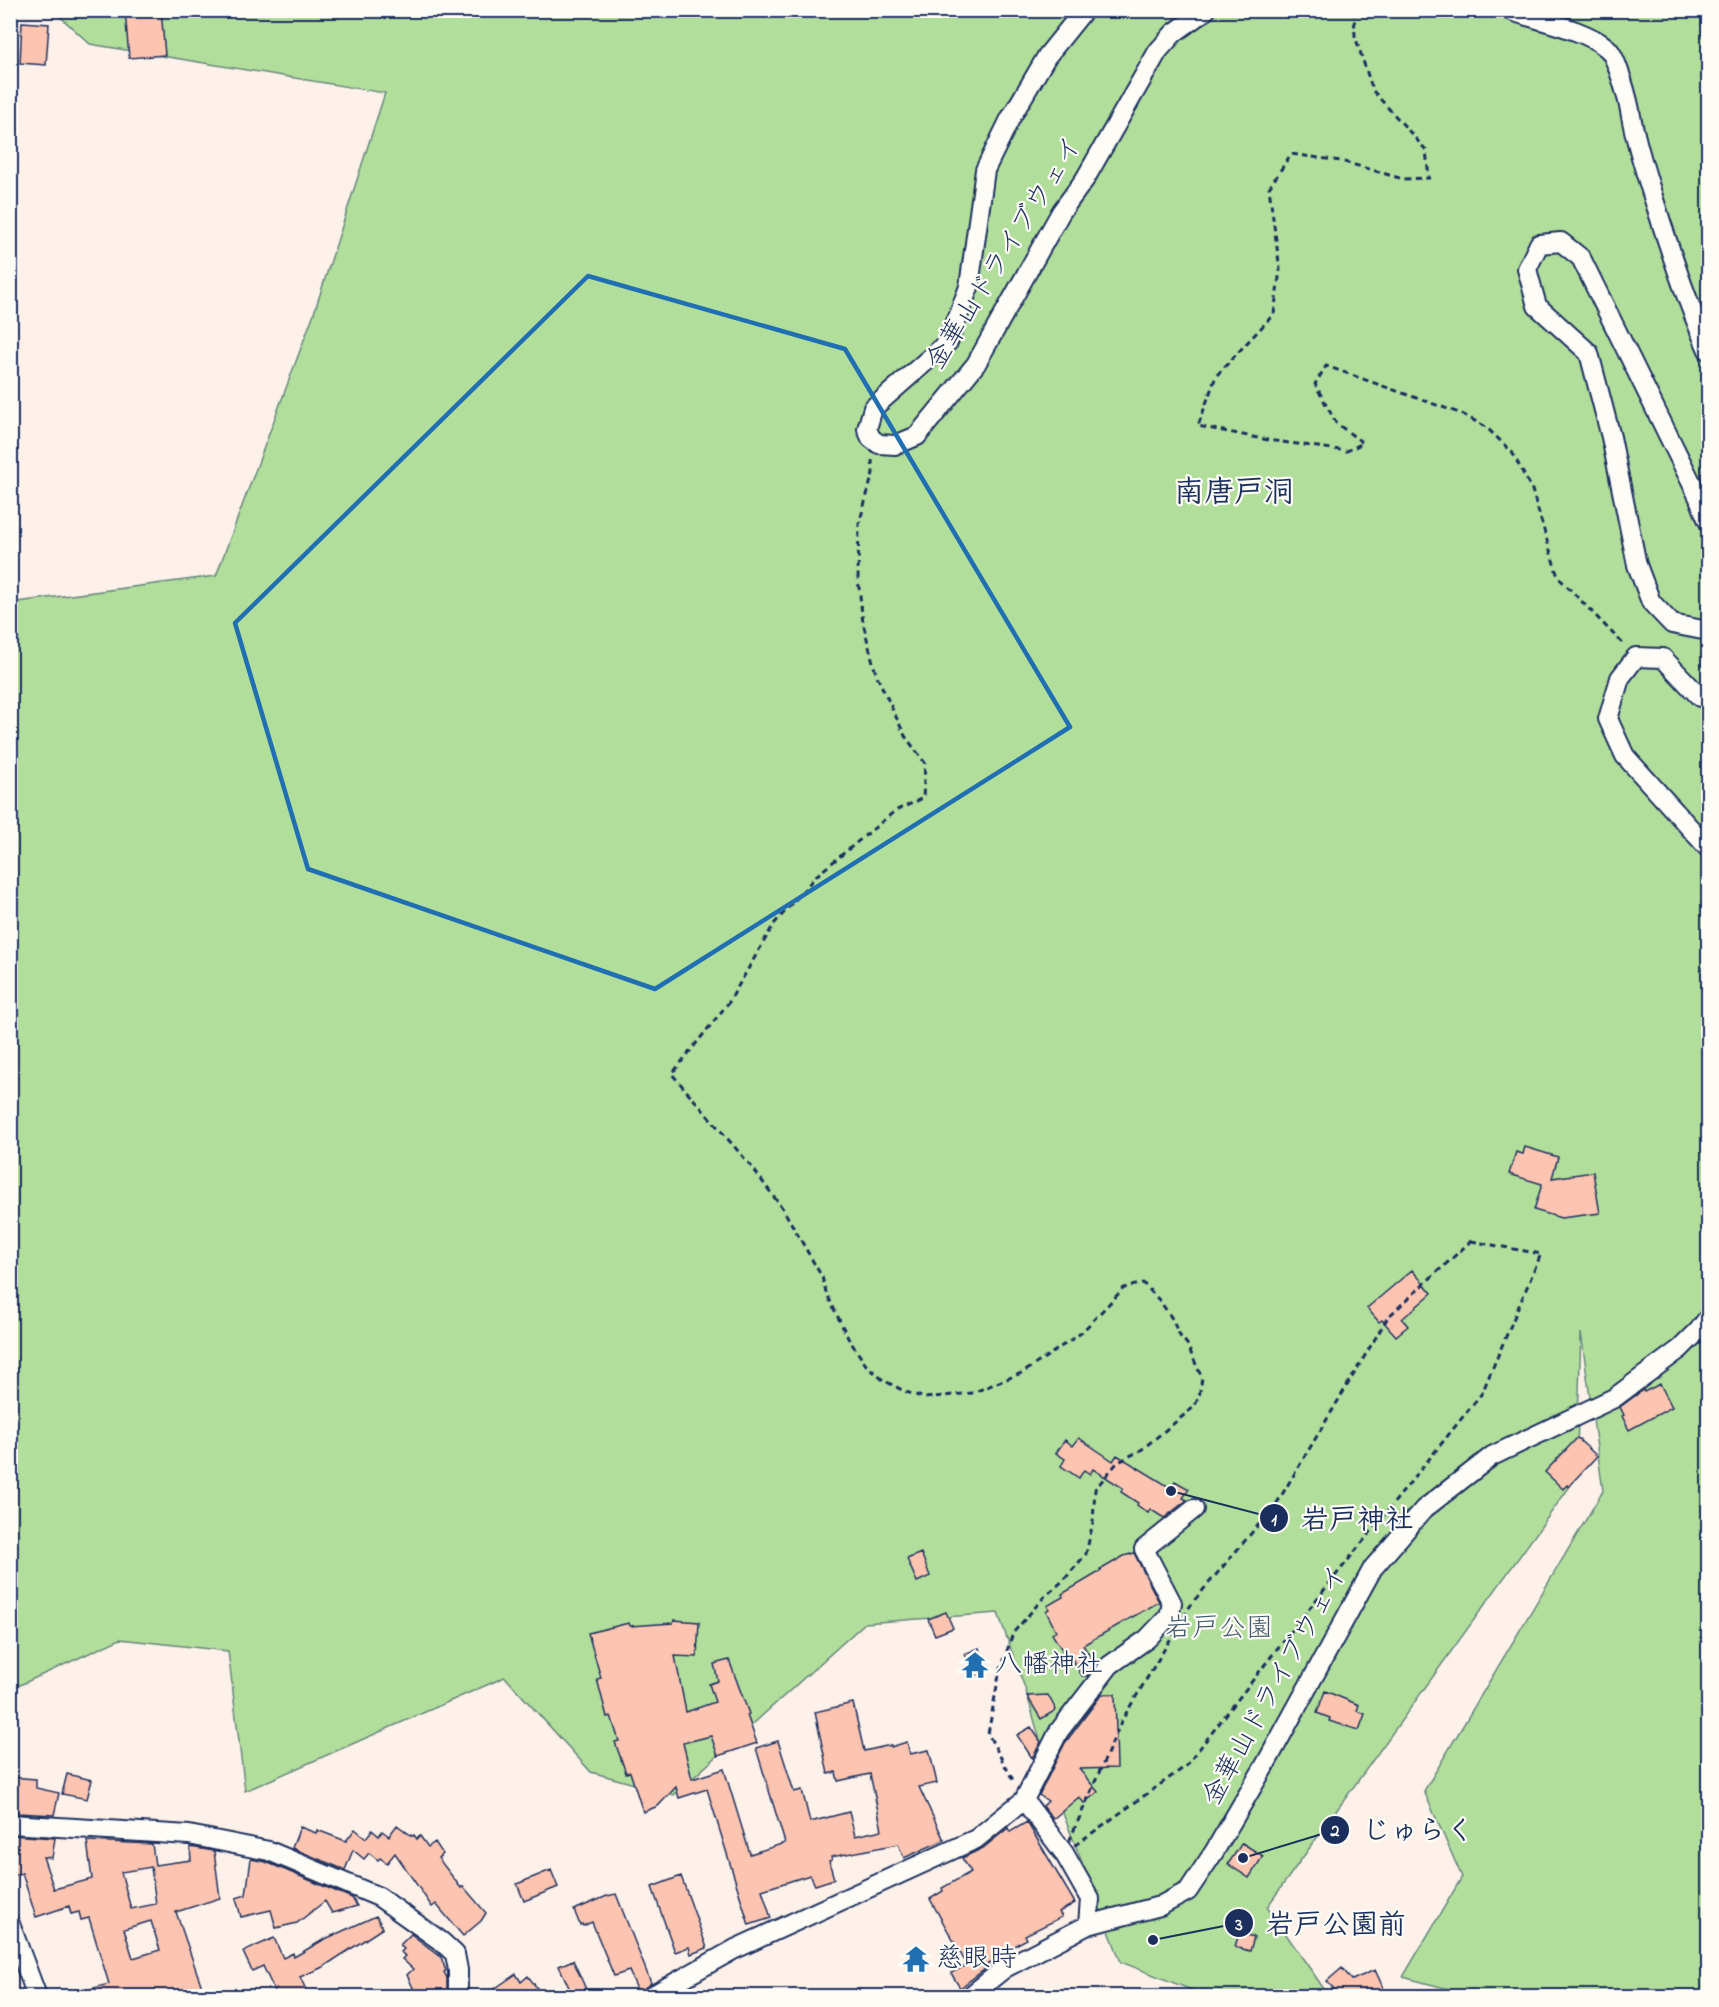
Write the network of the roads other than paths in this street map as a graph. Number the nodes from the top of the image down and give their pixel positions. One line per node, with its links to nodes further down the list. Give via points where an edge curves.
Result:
1 (1084, 10): 2 (street, 金華山ドライブウェイ, via 1047,56 985,170 969,286 948,342 873,408 867,429 879,444 895,445 917,436 976,364 1060,212 1085,179 1158,51 1174,33)
2 (1206, 10)
3 (1509, 10): 4 (street, via 1586,36 1609,49 1627,94 1637,145 1662,225)
4 (1708, 350)
5 (1708, 521): 6 (street, via 1581,258 1561,242 1539,244 1527,269 1537,306 1589,353 1611,437 1636,565 1651,602 1672,624)
6 (1708, 631)
7 (1708, 698): 8 (street, via 1700,697 1663,658 1636,657 1620,678 1608,719 1625,756)
8 (1708, 848)
9 (1708, 1318): 14 (street, 金華山ドライブウェイ, via 1680,1349 1614,1398 1492,1456 1424,1509 1373,1568 1264,1767 1188,1891 1160,1906)
10 (1194, 1509): 11 (street, via 1144,1549 1172,1603 1169,1616 1148,1639 1110,1665 1059,1731)
11 (1024, 1800): 14 (street, via 1064,1853 1090,1899); 17 (street, via 975,1839 735,1949)
12 (10, 1824): 16 (street, via 189,1835 270,1851 380,1898 442,1942 454,1954)
13 (10, 1924): 15 (street)
14 (1088, 1926): 18 (street, 金華山ドライブウェイ, via 1005,1968)
15 (33, 1995)
16 (458, 1996)
17 (651, 1996)
18 (970, 1996)

